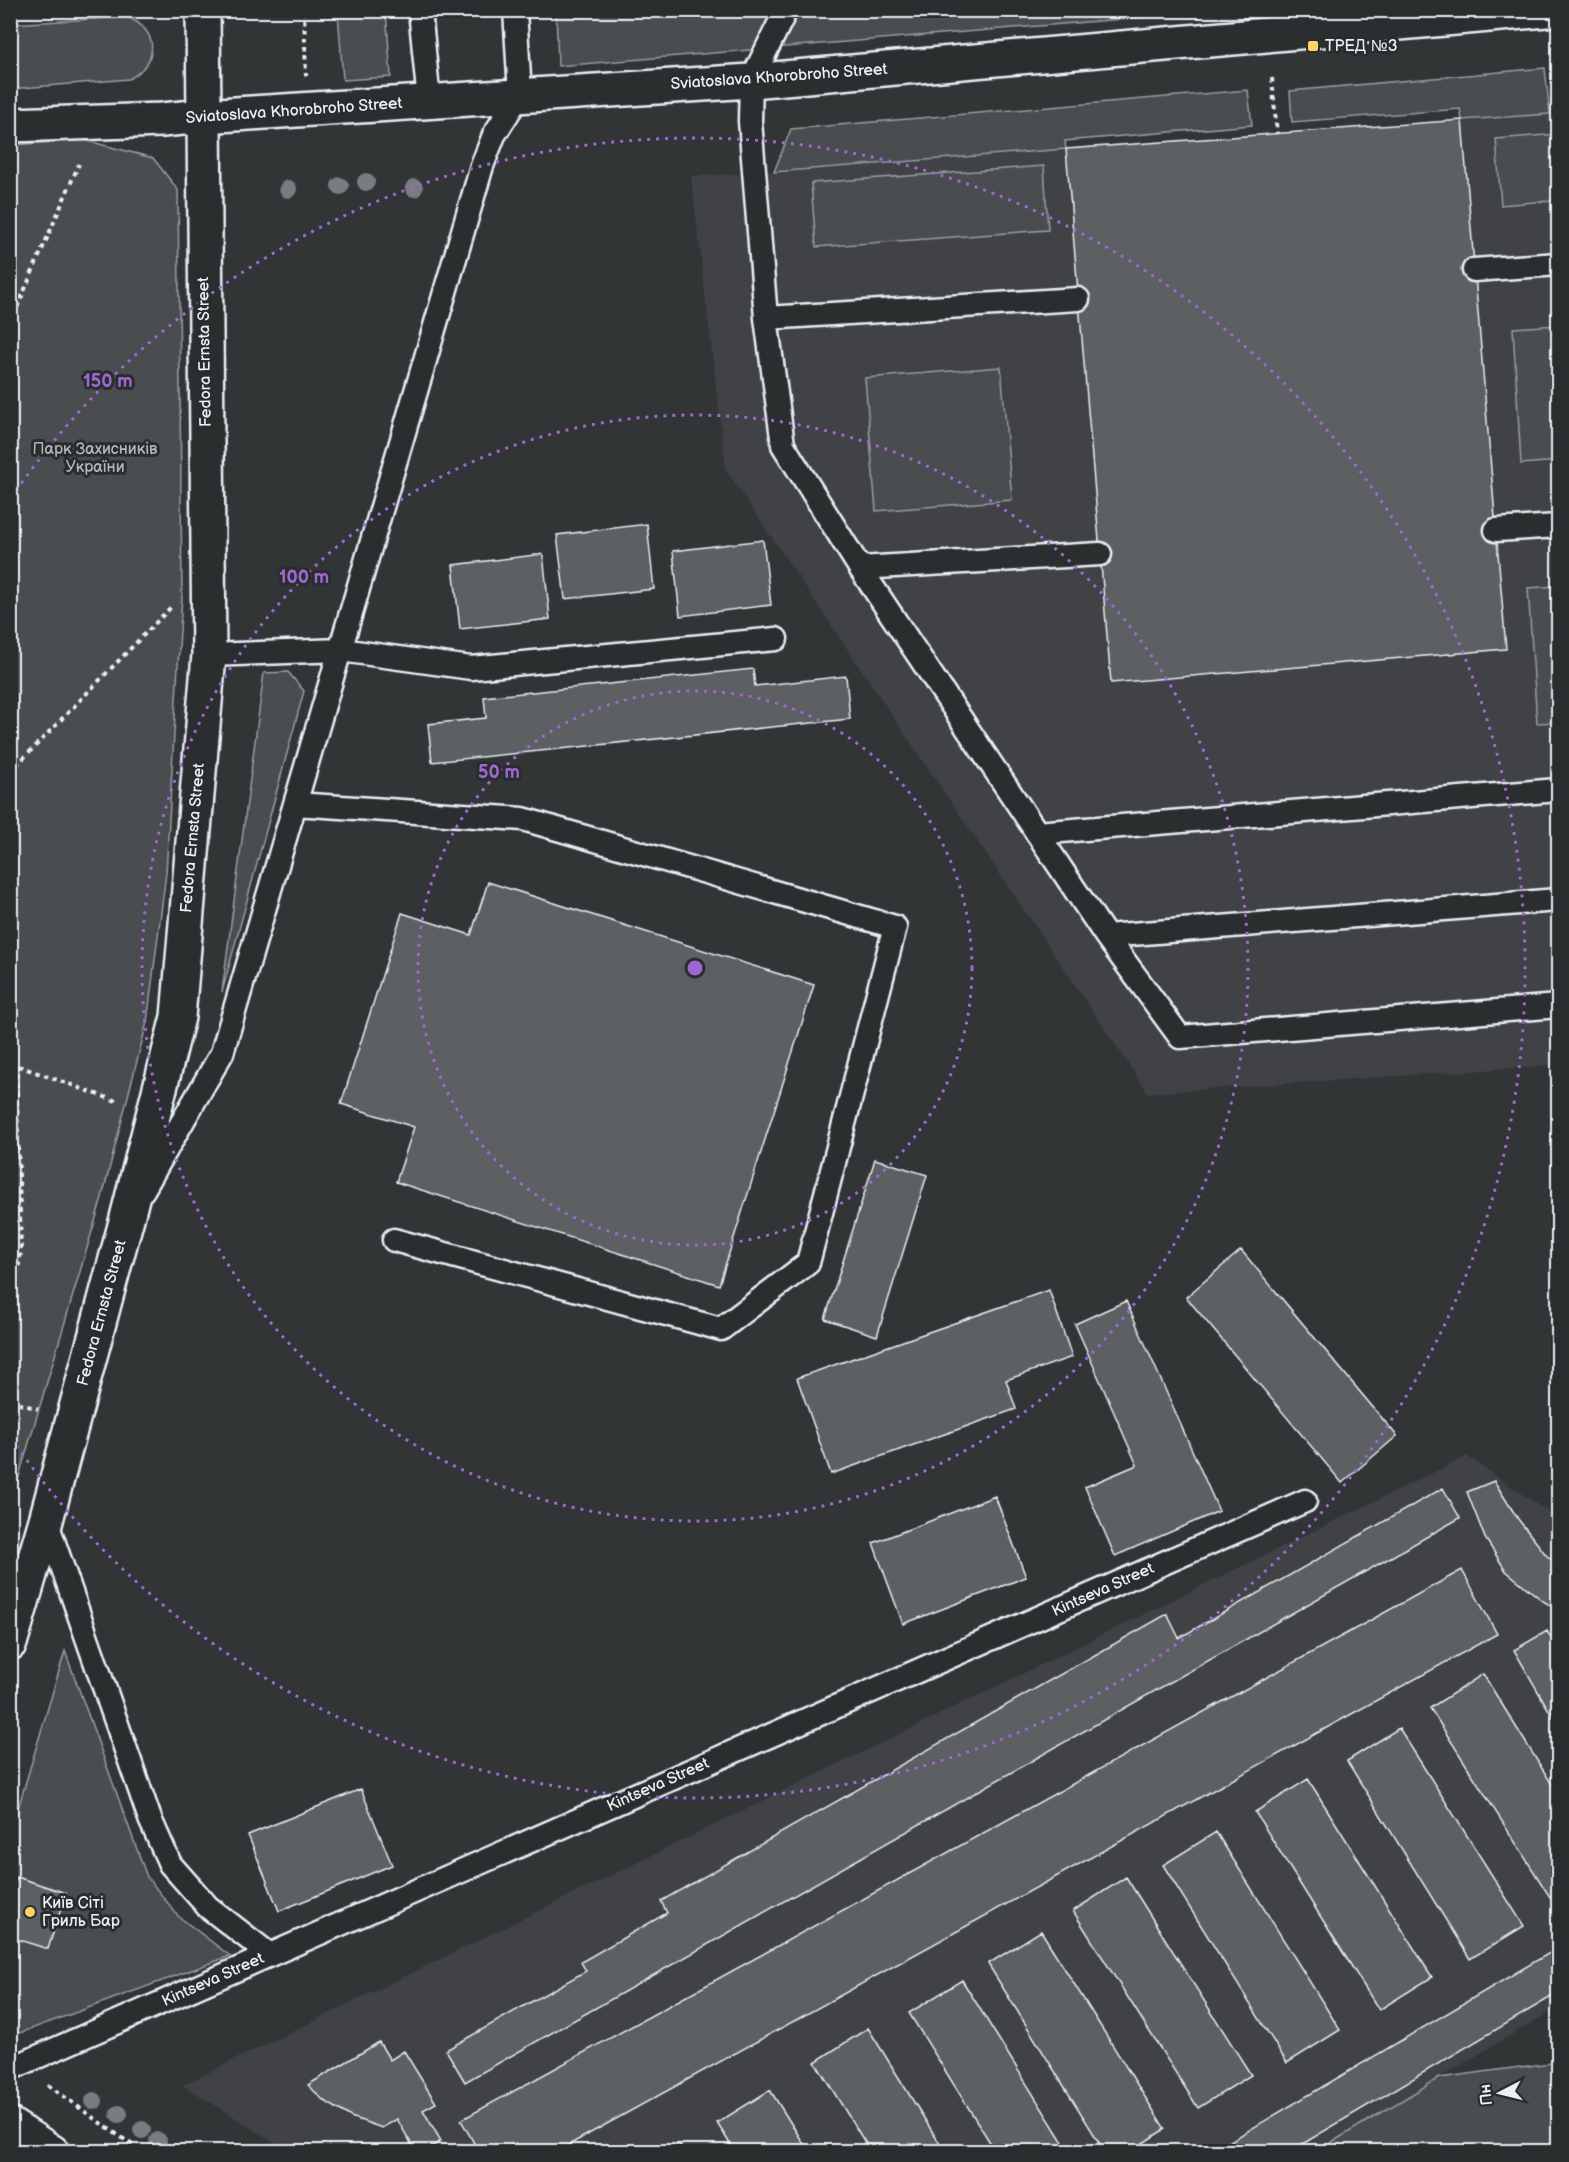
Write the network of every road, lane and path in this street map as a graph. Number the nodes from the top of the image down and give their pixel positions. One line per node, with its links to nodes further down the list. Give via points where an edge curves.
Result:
1 (203, 10): 12 (main road, Fedora Ernsta Street)
2 (304, 10): 7 (path)
3 (420, 10): 11 (lane)
4 (515, 10): 10 (lane)
5 (786, 10): 9 (lane)
6 (1546, 10): 9 (main road, Sviatoslava Khorobroho Street)
7 (306, 77)
8 (1272, 78): 14 (path)
9 (752, 81): 10 (main road, Sviatoslava Khorobroho Street); 19 (lane, via 750,121)
10 (520, 94): 11 (main road, Sviatoslava Khorobroho Street); 27 (lane, via 494,135 482,166)
11 (429, 102): 12 (main road, Sviatoslava Khorobroho Street)
12 (203, 116): 13 (main road, Sviatoslava Khorobroho Street); 28 (main road, Fedora Ernsta Street)
13 (10, 125)
14 (1277, 134)
15 (79, 164): 20 (path)
16 (1558, 264): 17 (lane)
17 (1474, 270)
18 (1078, 299): 19 (lane)
19 (766, 318): 24 (lane, via 783,445)
20 (10, 324)
21 (1558, 526): 22 (lane)
22 (1496, 530)
23 (1100, 554): 24 (lane)
24 (860, 568): 32 (lane)
25 (174, 604): 29 (path)
26 (776, 639): 27 (lane, via 471,668)
27 (341, 650): 28 (lane); 31 (lane)
28 (209, 655): 40 (main road, Fedora Ernsta Street, via 178,1017)
29 (10, 772)
30 (1558, 790): 32 (lane)
31 (295, 804): 40 (lane, via 222,1053); 41 (lane, via 523,819 895,927 808,1263 721,1329)
32 (1037, 833): 34 (lane)
33 (1558, 900): 34 (lane)
34 (1106, 936): 35 (lane, via 1179,1037)
35 (1558, 1006)
36 (10, 1020): 38 (path)
37 (10, 1062): 38 (path)
38 (16, 1065): 39 (path); 42 (path, via 21,1251)
39 (126, 1105)
40 (127, 1218): 46 (main road, Fedora Ernsta Street)
41 (394, 1240)
42 (10, 1320)
43 (10, 1401): 44 (path)
44 (39, 1409)
45 (1305, 1501): 48 (lane, Kintseva Street)
46 (46, 1520): 47 (main road, Fedora Ernsta Street); 48 (lane, via 150,1820 170,1864 208,1907)
47 (10, 1642)
48 (270, 1955): 49 (lane, Kintseva Street)
49 (16, 2066): 52 (path)
50 (10, 2125): 51 (main road)
51 (52, 2151)
52 (143, 2151)

